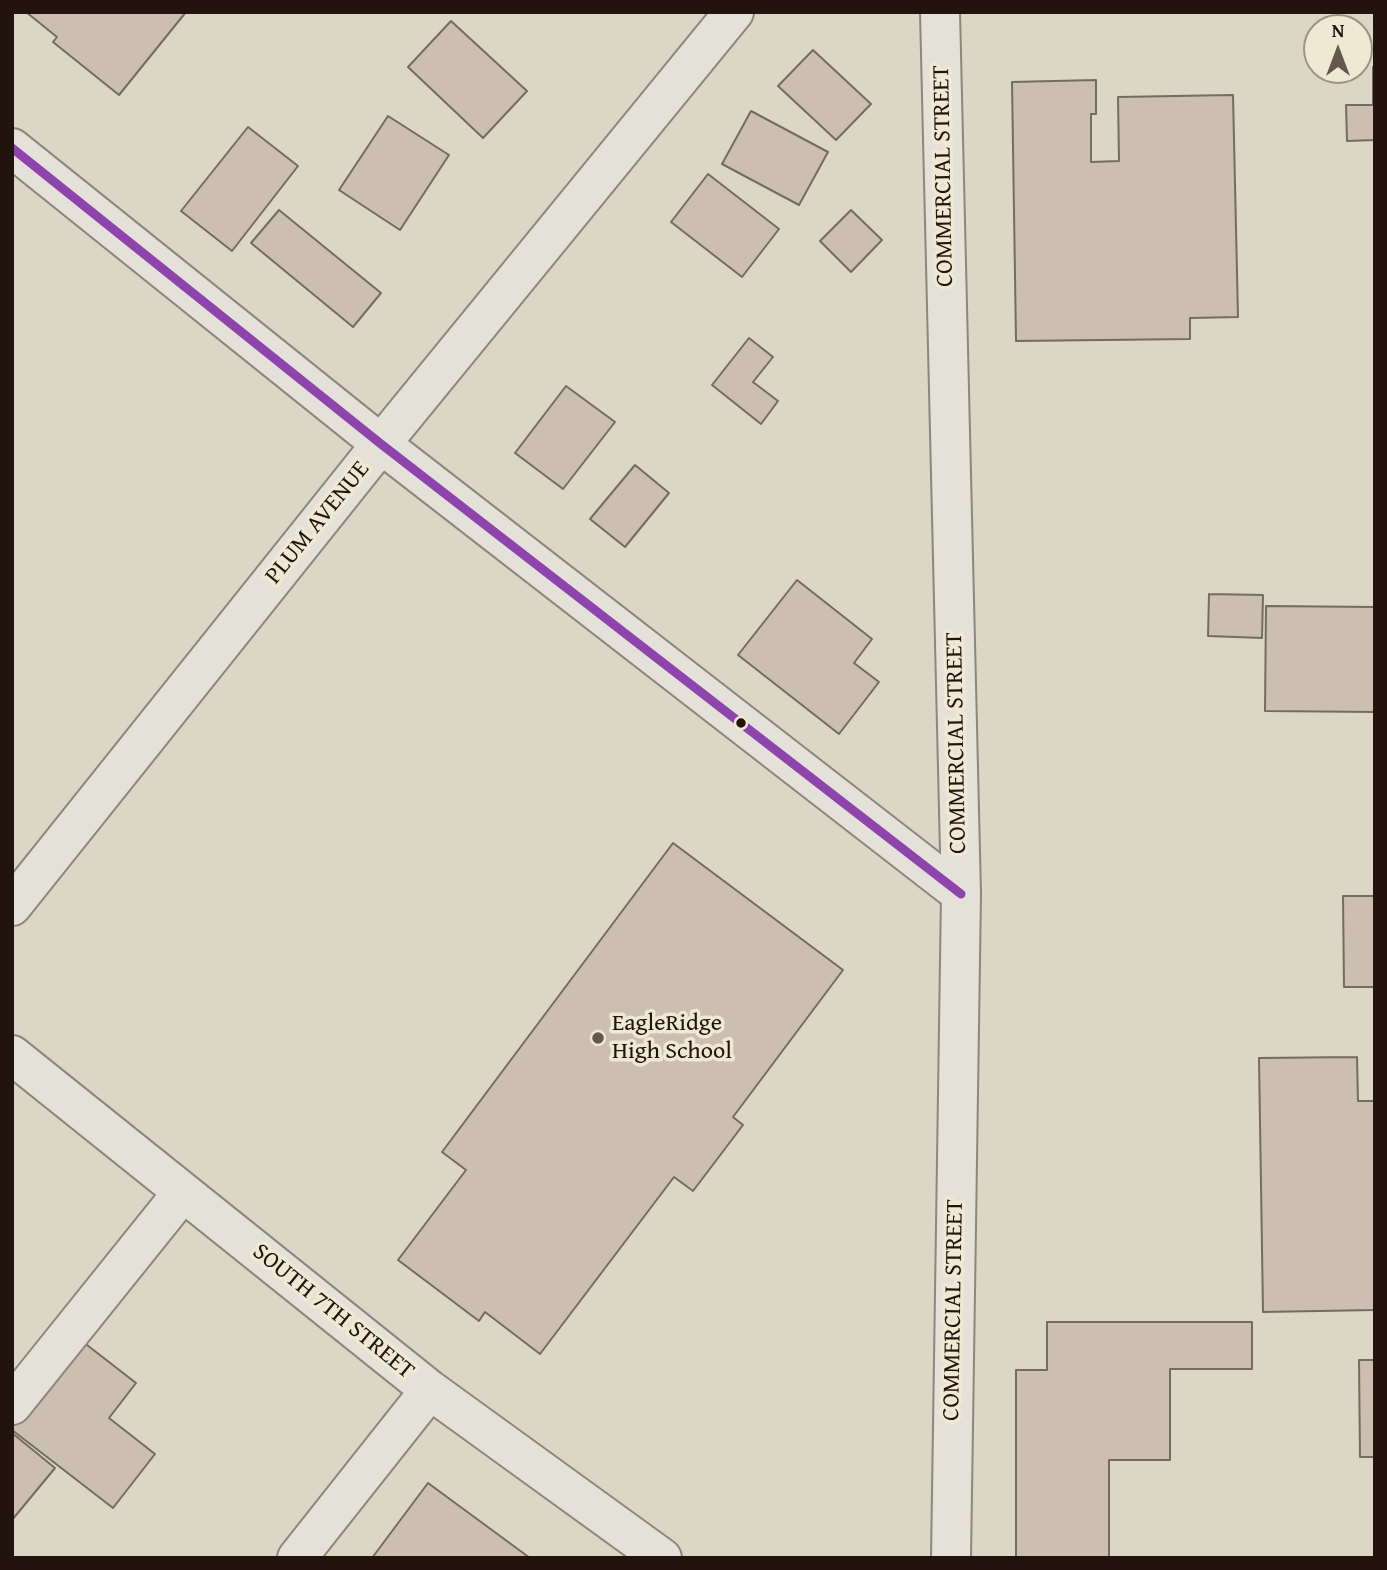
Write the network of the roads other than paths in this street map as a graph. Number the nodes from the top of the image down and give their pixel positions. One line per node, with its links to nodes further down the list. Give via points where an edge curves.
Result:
1 (734, 12): 4 (street, PLUM AVENUE)
2 (937, 14): 5 (street, COMMERCIAL STREET)
3 (12, 148): 4 (street)
4 (381, 444): 5 (street); 6 (street, PLUM AVENUE)
5 (961, 894): 13 (street, COMMERCIAL STREET)
6 (12, 906)
7 (12, 1055): 8 (street, SOUTH 7TH STREET)
8 (183, 1192): 9 (street, SOUTH 7TH STREET); 10 (street)
9 (430, 1390): 11 (street); 12 (street, SOUTH 7TH STREET)
10 (12, 1405)
11 (297, 1558)
12 (663, 1558)
13 (951, 1558)

